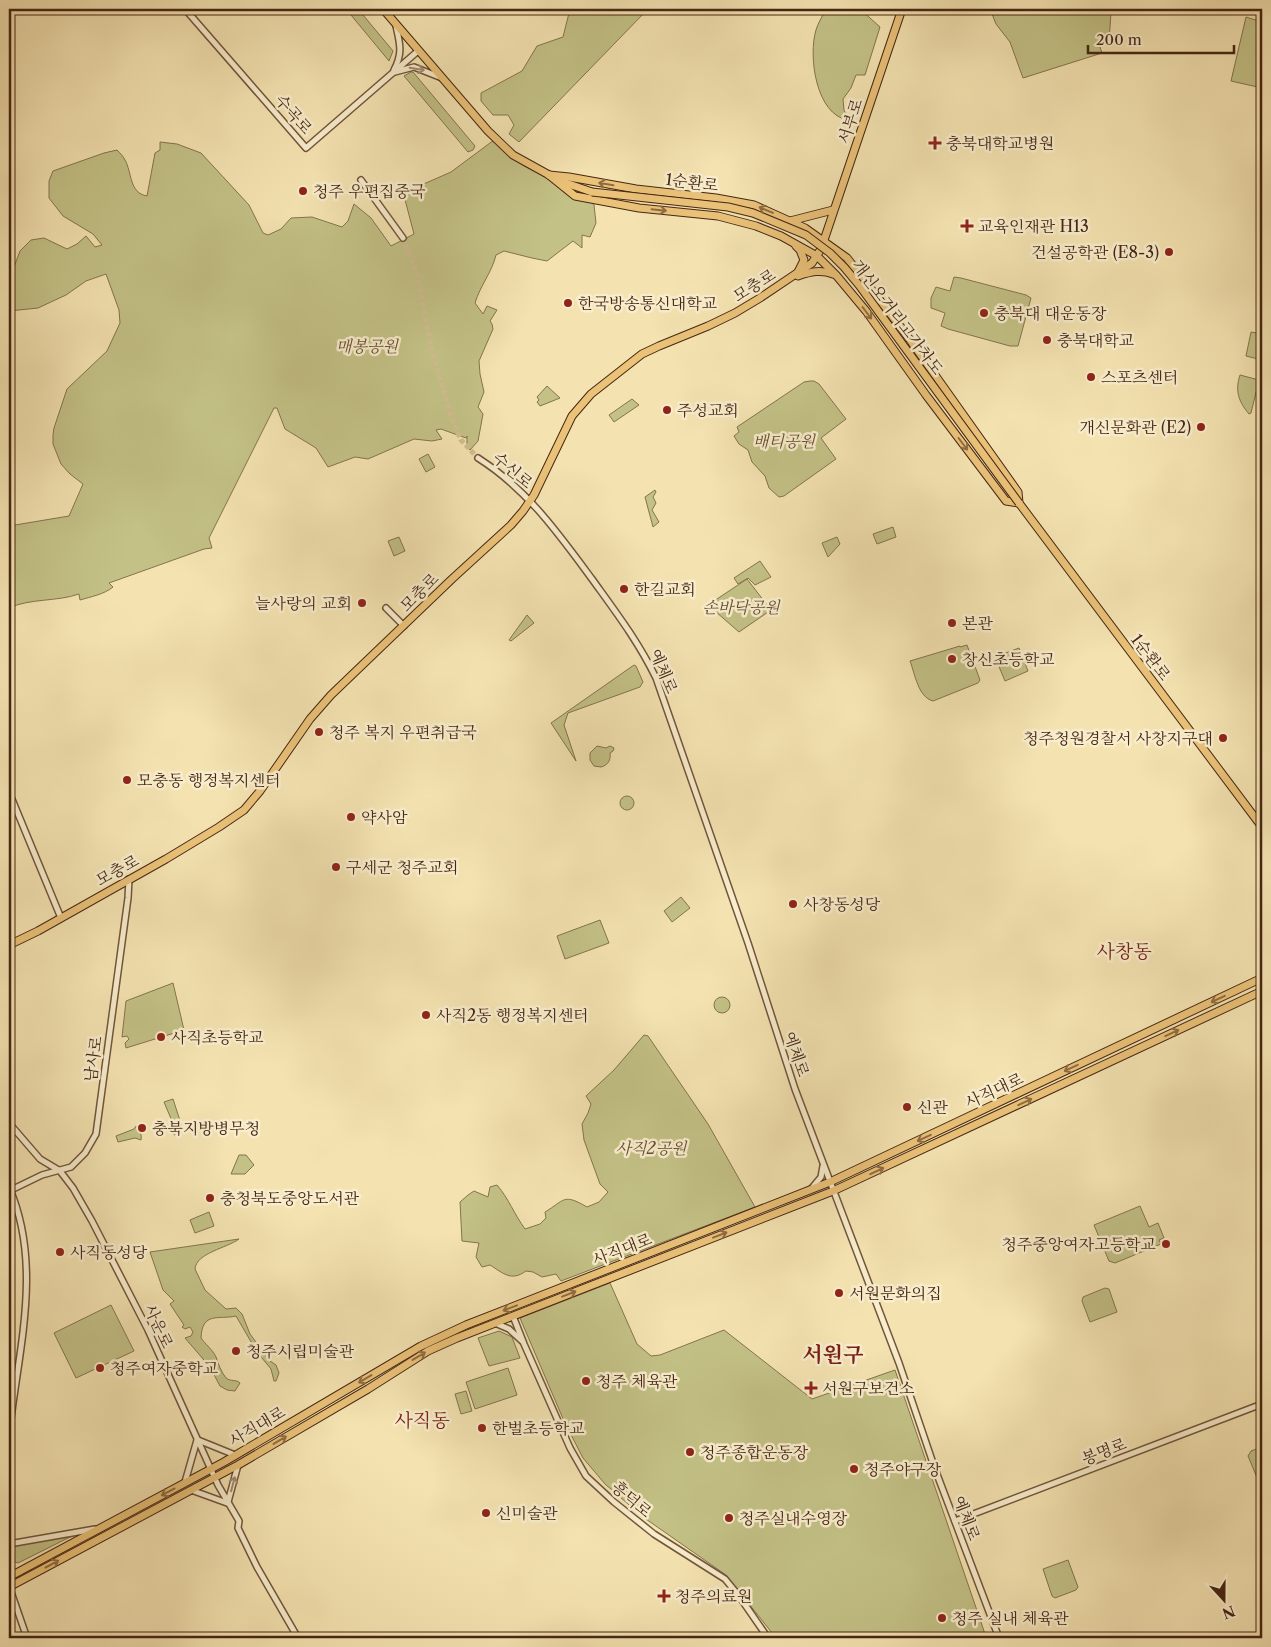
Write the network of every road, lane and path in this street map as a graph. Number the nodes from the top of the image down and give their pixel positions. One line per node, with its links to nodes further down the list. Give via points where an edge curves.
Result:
1 (185, 9): 6 (street, 수곡로, via 306,148)
2 (383, 9): 4 (main road, 1순환로)
3 (902, 9): 11 (main road, 서부로)
4 (396, 24): 5 (main road, 1순환로); 6 (street, via 400,52)
5 (418, 51): 6 (street, 수곡로); 7 (main road, 1순환로)
6 (392, 73): 7 (street, one-way to 7, via 414,67)
7 (442, 78): 8 (main road, 1순환로, via 513,155)
8 (549, 175): 10 (main road, 1순환로); 12 (main road, 1순환로, one-way to 8, via 754,205); 15 (main road, one-way to 15, via 576,196 639,208 718,216 756,226)
9 (361, 180): 13 (street)
10 (592, 192): 22 (main road, 개신오거리고가차도, bridge, via 728,207 753,213 806,235 830,253 859,285)
11 (834, 210): 12 (main road); 14 (main road, 서부로)
12 (790, 221): 14 (main road, 1순환로)
13 (403, 238)
14 (824, 241): 16 (main road, 모충로); 22 (main road, 1순환로, via 847,258 903,330 1018,492)
15 (792, 242): 16 (main road); 17 (main road, via 804,260)
16 (817, 256): 17 (main road, 모충로); 18 (main road)
17 (798, 273): 19 (main road, 모충로)
18 (836, 275): 19 (main road, via 824,271 809,272); 22 (main road, one-way to 22, via 1006,500)
19 (786, 281): 21 (main road, 모충로, via 735,313 642,354 601,385 572,416)
20 (478, 458): 21 (street, 수신로, via 512,483)
21 (530, 502): 24 (main road, 모충로, via 511,525); 33 (street, 예체로, via 563,540 624,623 656,678)
22 (1019, 503): 26 (main road, 1순환로)
23 (386, 608): 24 (street)
24 (404, 626): 27 (main road, 모충로, via 322,705 244,810)
25 (9, 792): 28 (street)
26 (1262, 827)
27 (129, 879): 28 (main road, 모충로); 34 (street, 남사로, via 96,1134 86,1153 71,1167)
28 (60, 918): 29 (main road, 모충로)
29 (9, 945)
30 (1262, 978): 35 (main road, 사직대로, one-way to 35)
31 (1262, 991): 38 (main road, 사직대로, one-way to 31)
32 (9, 1123): 34 (street, 사운로, via 40,1159)
33 (823, 1166): 35 (street, 예체로); 37 (street, via 821,1177)
34 (60, 1171): 36 (street, 남사로); 45 (street, 사운로, via 114,1261)
35 (830, 1182): 37 (main road, 사직대로); 38 (street, 예체로)
36 (9, 1189): 43 (street, via 26,1250 26,1306)
37 (810, 1190): 46 (main road, 사직대로, one-way to 46, via 437,1338)
38 (833, 1192): 39 (main road, 사직대로, one-way to 38); 53 (street, 예체로, via 896,1356)
39 (514, 1316): 40 (main road, 사직대로); 41 (street, 흥덕로)
40 (495, 1323): 41 (street, via 509,1329); 47 (main road, 사직대로, one-way to 40, via 428,1351)
41 (524, 1344): 61 (street, 흥덕로, via 570,1448 586,1476 654,1534 725,1579)
42 (1262, 1404): 53 (street, 봉명로)
43 (10, 1426): 44 (street)
44 (9, 1436)
45 (197, 1440): 46 (street); 48 (street, 사운로); 50 (street)
46 (236, 1455): 48 (main road, 사직대로)
47 (238, 1465): 49 (main road, 사직대로); 52 (street, one-way to 47)
48 (211, 1469): 49 (street, 사운로); 50 (main road, 사직대로)
49 (214, 1477): 51 (main road, 사직대로); 52 (street, 사운로)
50 (185, 1482): 54 (main road, 사직대로, one-way to 54)
51 (190, 1490): 52 (street); 58 (main road, 사직대로, one-way to 51)
52 (228, 1503): 60 (street, 사운로, via 257,1566)
53 (954, 1521): 62 (street, 예체로)
54 (100, 1528): 55 (street); 57 (main road, 사직대로)
55 (9, 1545): 56 (street)
56 (9, 1573)
57 (9, 1577)
58 (9, 1587): 59 (street)
59 (27, 1638)
60 (298, 1638)
61 (768, 1638)
62 (999, 1638)

